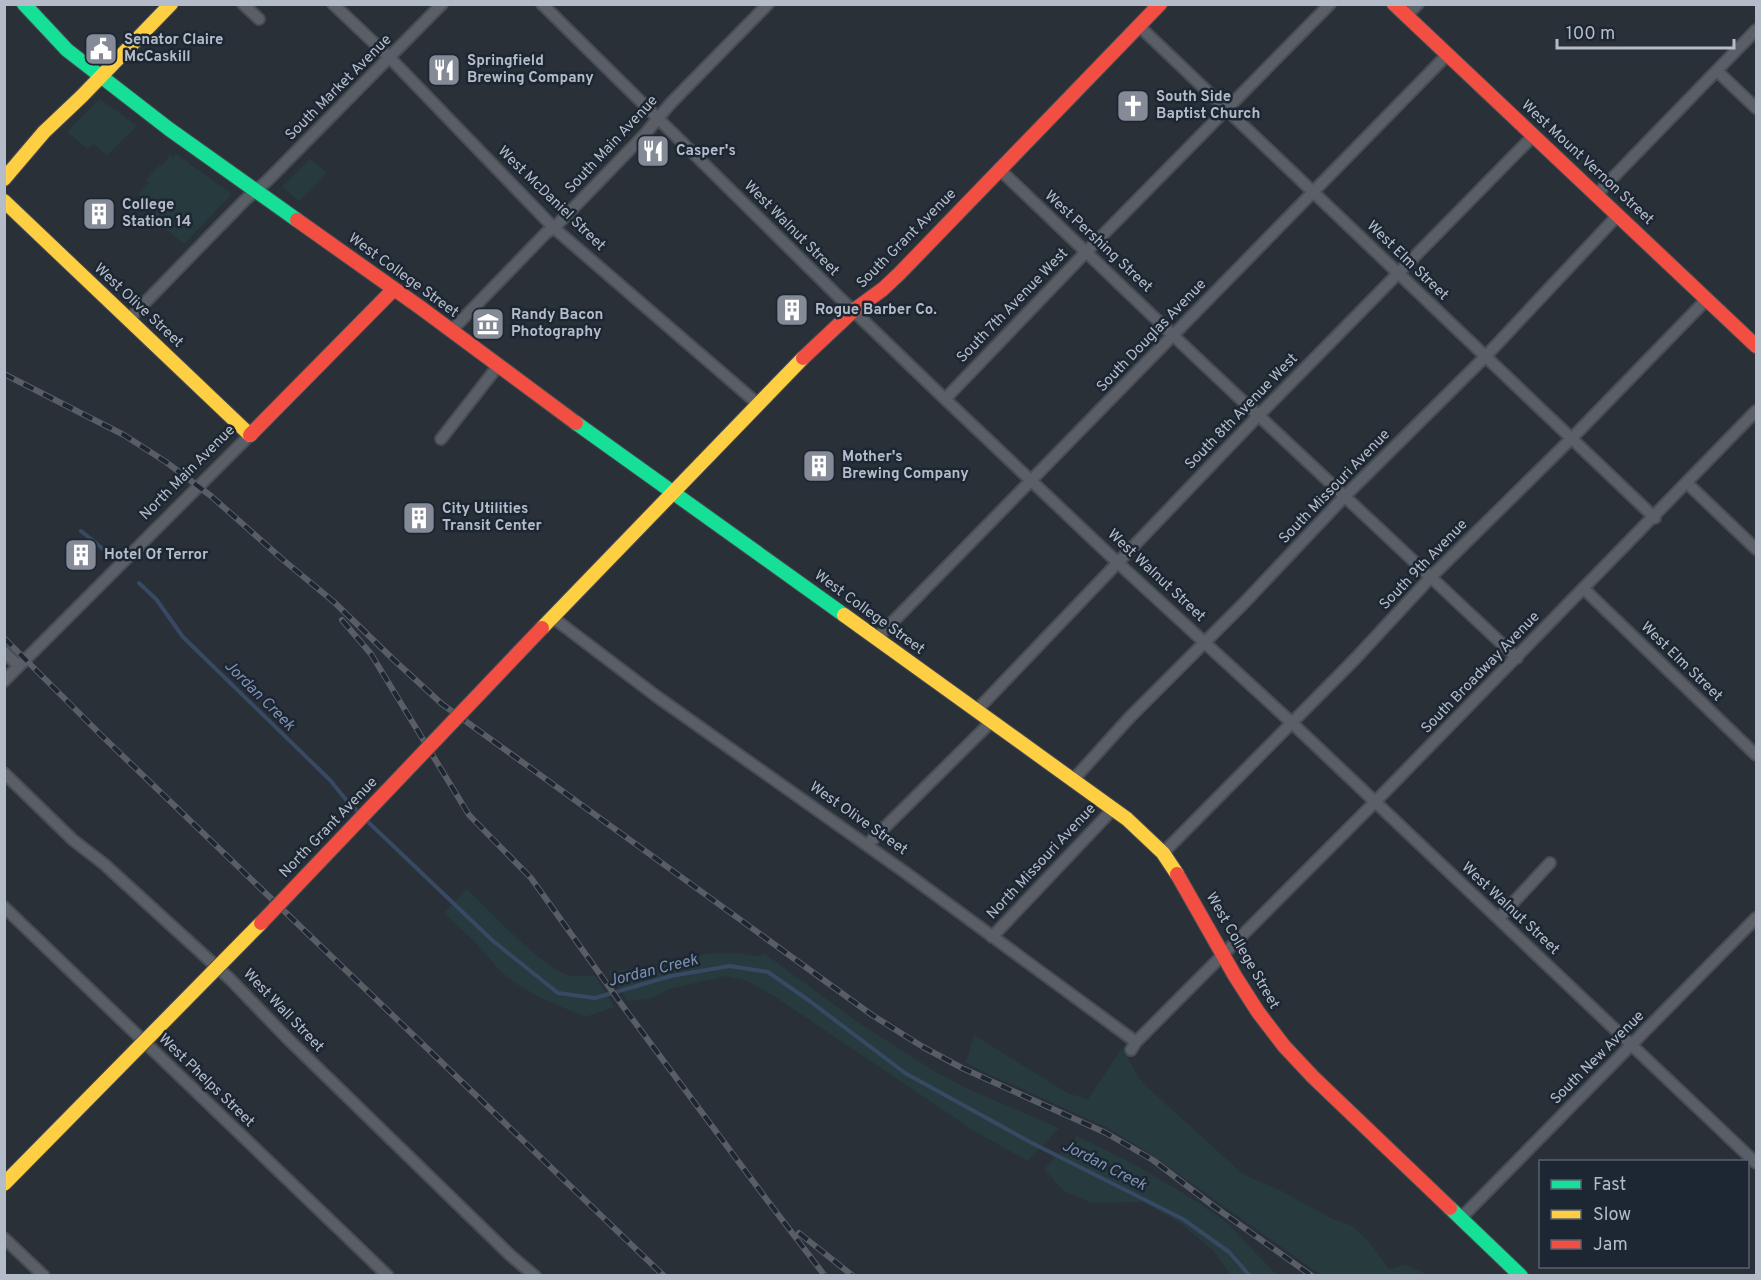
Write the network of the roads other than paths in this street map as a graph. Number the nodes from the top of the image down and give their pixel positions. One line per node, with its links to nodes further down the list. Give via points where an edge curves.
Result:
1 (24, 4): 19 (main road, West College Street, via 60,44)
2 (171, 4): 19 (main road)
3 (243, 4): 13 (street)
4 (333, 4): 17 (street, West McDaniel Street)
5 (442, 4): 17 (street, South Market Avenue)
6 (542, 4): 22 (street, West Walnut Street)
7 (768, 4): 22 (street, South Main Avenue)
8 (1160, 4): 14 (main road, South Grant Avenue)
9 (1330, 4): 21 (street, South 7th Avenue West)
10 (1394, 4): 12 (main road, West Mount Vernon Street)
11 (1418, 4): 12 (street)
12 (1406, 16): 16 (main road, West Mount Vernon Street)
13 (259, 19)
14 (1139, 26): 21 (street, West Elm Street); 24 (main road, South Grant Avenue)
15 (1756, 30): 18 (street)
16 (1447, 55): 23 (main road, West Mount Vernon Street); 27 (street, South Douglas Avenue)
17 (390, 58): 26 (street, South Market Avenue); 31 (street, West McDaniel Street)
18 (1717, 71): 20 (street); 28 (street)
19 (100, 77): 25 (main road, via 44,132); 26 (main road, West College Street)
20 (1756, 108)
21 (1227, 110): 27 (street, West Elm Street); 32 (street, South 7th Avenue West)
22 (658, 119): 31 (street, South Main Avenue); 36 (street, West Walnut Street)
23 (1533, 136): 28 (main road, West Mount Vernon Street); 33 (street, South 8th Avenue West)
24 (999, 169): 32 (street, West Pershing Street); 36 (main road, South Grant Avenue, via 900,273)
25 (4, 179)
26 (255, 191): 34 (main road, West College Street); 37 (street, South Market Avenue)
27 (1312, 192): 33 (street, West Elm Street); 39 (street, South Douglas Avenue)
28 (1596, 195): 30 (main road, West Mount Vernon Street)
29 (4, 201): 37 (main road, West Olive Street)
30 (1618, 215): 35 (main road, West Mount Vernon Street); 41 (street, South Missouri Avenue)
31 (554, 228): 38 (street, South Main Avenue); 44 (street, West McDaniel Street)
32 (1087, 251): 39 (street, West Pershing Street); 43 (street, South 7th Avenue West)
33 (1398, 273): 41 (street, West Elm Street); 46 (street, South 8th Avenue West)
34 (394, 289): 38 (main road, West College Street); 47 (main road, North Main Avenue)
35 (1707, 299): 40 (main road, West Mount Vernon Street); 48 (street, South 9th Avenue)
36 (853, 311): 43 (street, West Walnut Street); 44 (main road, South Grant Avenue)
37 (129, 319): 47 (main road, West Olive Street)
38 (451, 331): 42 (main road, West College Street)
39 (1174, 335): 46 (street, West Pershing Street); 50 (street, South Douglas Avenue)
40 (1756, 346)
41 (1485, 357): 48 (street, West Elm Street); 53 (street, South Missouri Avenue)
42 (498, 366): 49 (street); 52 (main road, West College Street)
43 (945, 399): 50 (street, West Walnut Street)
44 (758, 404): 52 (main road, South Grant Avenue)
45 (1756, 411): 51 (street, South Broadway Avenue)
46 (1258, 416): 53 (street, West Pershing Street); 56 (street, South 8th Avenue West)
47 (250, 435): 64 (street, North Main Avenue)
48 (1572, 438): 54 (street, West Elm Street); 57 (street, South 9th Avenue)
49 (441, 439)
50 (1031, 479): 56 (street, West Walnut Street); 60 (street, South Douglas Avenue)
51 (1688, 484): 54 (street, South Broadway Avenue); 55 (street)
52 (672, 491): 59 (main road, North Grant Avenue); 60 (main road, West College Street)
53 (1345, 496): 57 (street, West Pershing Street); 61 (street, South Missouri Avenue)
54 (1654, 518): 58 (street, South Broadway Avenue)
55 (1756, 549)
56 (1117, 562): 61 (street, West Walnut Street); 66 (street, South 8th Avenue West)
57 (1431, 577): 63 (street, West Pershing Street); 68 (street, South 9th Avenue)
58 (1584, 589): 63 (street, South Broadway Avenue); 69 (street, West Elm Street)
59 (547, 622): 74 (street, West Olive Street); 85 (main road, North Grant Avenue, bridge, via 219,968)
60 (878, 638): 66 (main road, West College Street)
61 (1205, 642): 68 (street, West Walnut Street); 71 (street, South Missouri Avenue)
62 (4, 652): 64 (street)
63 (1517, 658): 72 (street, South Broadway Avenue)
64 (19, 666): 65 (street, North Main Avenue)
65 (4, 681)
66 (976, 711): 67 (main road, West College Street)
67 (992, 721): 71 (main road, West College Street); 74 (street)
68 (1292, 723): 72 (street, West Walnut Street); 75 (street, South 9th Avenue)
69 (1756, 755)
70 (4, 773): 90 (street, West Wall Street, via 73,840 230,979 288,1040)
71 (1073, 780): 73 (main road, West College Street)
72 (1375, 802): 78 (street, West Walnut Street); 81 (street, South Broadway Avenue)
73 (1114, 808): 75 (main road, West College Street); 80 (street, North Missouri Avenue)
74 (867, 845): 80 (street, West Olive Street)
75 (1163, 853): 81 (main road, West College Street)
76 (1551, 863): 78 (street)
77 (4, 907): 89 (street, West Phelps Street)
78 (1499, 918): 82 (street, West Walnut Street)
79 (1756, 918): 82 (street, South New Avenue)
80 (992, 937): 83 (street, West Olive Street)
81 (1225, 955): 83 (street, South Broadway Avenue); 86 (main road, West College Street, via 1258,1012 1298,1062)
82 (1632, 1044): 84 (street, West Walnut Street); 86 (street, South New Avenue)
83 (1134, 1046)
84 (1756, 1163)
85 (4, 1184)
86 (1461, 1218): 91 (main road, West College Street)
87 (4, 1238): 88 (street)
88 (44, 1275)
89 (388, 1275)
90 (535, 1275)
91 (1521, 1275)

